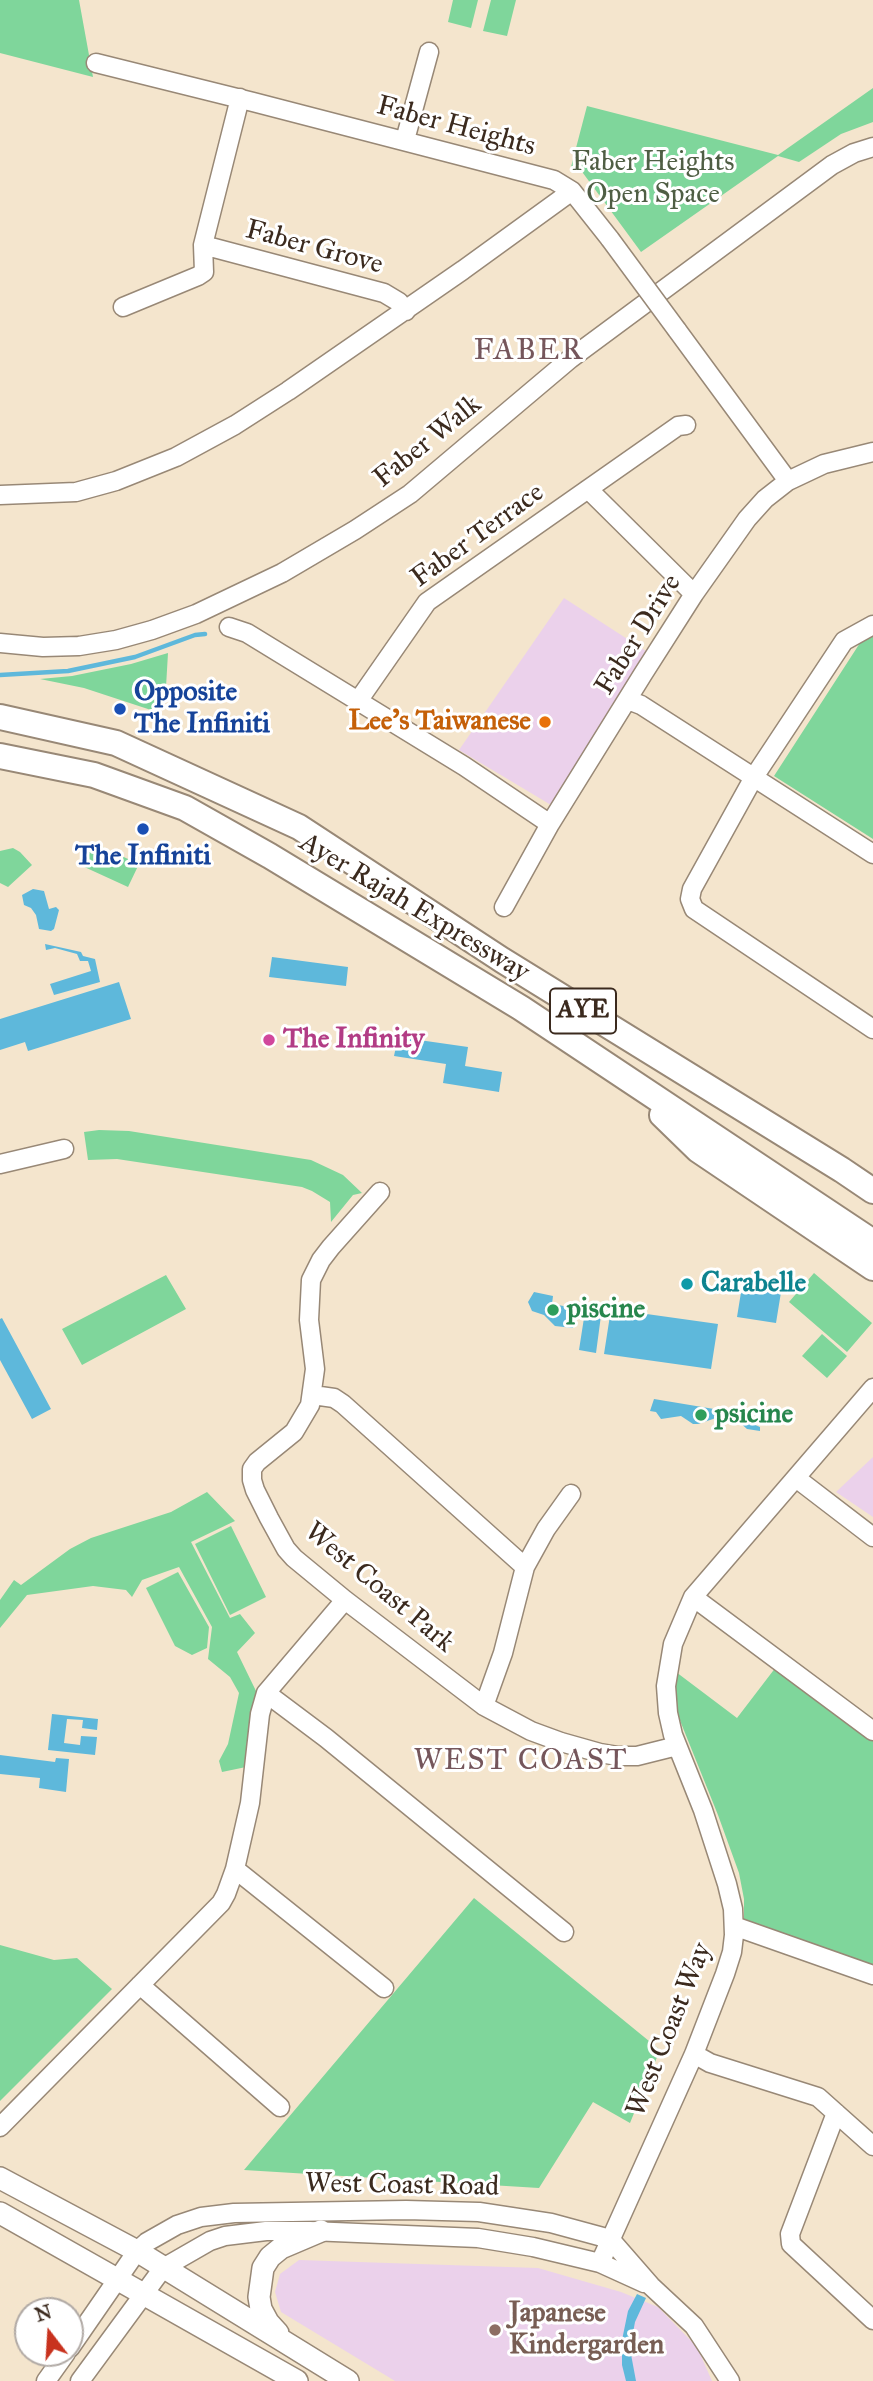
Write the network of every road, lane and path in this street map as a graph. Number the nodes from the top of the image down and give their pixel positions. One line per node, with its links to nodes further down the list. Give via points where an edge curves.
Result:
1 (429, 52): 4 (street)
2 (96, 64): 3 (street, Faber Heights)
3 (240, 98): 4 (street, Faber Heights); 7 (street, Faber Grove)
4 (405, 141): 6 (street, Faber Heights, via 532,173)
5 (873, 146): 18 (street, Faber Walk, via 832,165 570,359 410,494 282,573 196,614 116,640 43,647)
6 (572, 191): 9 (street); 12 (street, Faber Heights, bridge)
7 (203, 245): 8 (street, Faber Grove, via 202,275); 9 (street, Faber Grove, via 384,293)
8 (122, 307)
9 (406, 311): 14 (street, via 278,398 176,457 76,492)
10 (686, 425): 13 (street, Faber Terrace, via 678,426)
11 (873, 452): 12 (street, Faber Drive, via 824,464)
12 (788, 481): 15 (street, Faber Drive, via 747,519)
13 (588, 489): 15 (street, Faber Terrace); 20 (street, Faber Terrace, via 427,602)
14 (0, 495)
15 (694, 594): 19 (street, Faber Drive)
16 (873, 625): 23 (street, via 844,641)
17 (229, 627): 20 (street, via 247,633)
18 (0, 643)
19 (628, 700): 23 (street); 24 (street, Faber Drive)
20 (358, 701): 24 (street)
21 (0, 717): 31 (highway, Ayer Rajah Expressway / AYE, via 116,743 299,827 502,960)
22 (0, 756): 28 (highway, Ayer Rajah Expressway / AYE, via 94,775 186,808 509,1001)
23 (754, 777): 25 (street); 27 (street, via 692,888 694,909)
24 (550, 824): 26 (street, Faber Drive)
25 (873, 854)
26 (504, 907)
27 (873, 1029)
28 (619, 1073): 33 (highway, Ayer Rajah Expressway / AYE); 34 (highway, via 698,1150)
29 (64, 1149): 30 (street)
30 (7, 1163)
31 (873, 1191)
32 (380, 1192): 36 (street, West Coast Park, via 331,1247 311,1280)
33 (873, 1242)
34 (873, 1268)
35 (873, 1388): 38 (street, West Coast Way)
36 (313, 1395): 41 (street, via 343,1404); 42 (street, West Coast Park, via 294,1432 257,1462 252,1480 286,1549)
37 (873, 1404): 38 (street, West Coast Way)
38 (800, 1482): 40 (street); 43 (street, West Coast Way)
39 (571, 1494): 41 (street)
40 (873, 1537)
41 (526, 1567): 45 (street)
42 (345, 1600): 44 (street); 45 (street, West Coast Park)
43 (694, 1603): 46 (street); 47 (street, West Coast Way, via 669,1657 668,1713)
44 (266, 1693): 48 (street); 50 (street)
45 (484, 1706): 47 (street, West Coast Park, via 531,1731 600,1753 638,1756)
46 (873, 1731)
47 (677, 1746): 49 (street, West Coast Way, via 720,1860)
48 (235, 1869): 52 (street, via 220,1903); 53 (street)
49 (734, 1926): 51 (street); 54 (street, West Coast Way, via 732,1952)
50 (564, 1932)
51 (873, 1975)
52 (140, 1984): 55 (street); 57 (street)
53 (384, 1989)
54 (694, 2054): 56 (street, via 818,2097); 62 (street, West Coast Way)
55 (279, 2106)
56 (836, 2113): 58 (street); 69 (street, via 790,2234 791,2244)
57 (0, 2127)
58 (873, 2146)
59 (0, 2178): 63 (main road)
60 (0, 2213): 66 (main road)
61 (321, 2231): 64 (street, West Coast Road, via 478,2238); 65 (street, West Coast Road, via 225,2236); 71 (main road, via 281,2248 263,2268 261,2309)
62 (610, 2239): 63 (street, West Coast Road, via 551,2223 479,2212 255,2212 201,2217 177,2225); 64 (street, West Coast Way); 67 (street, West Coast Road)
63 (137, 2251): 65 (main road); 66 (street, West Coast Road)
64 (600, 2263): 67 (street, West Coast Road)
65 (163, 2267): 68 (street); 71 (main road)
66 (119, 2279): 68 (main road); 70 (street, West Coast Road)
67 (651, 2286): 75 (street, West Coast Road, via 694,2326)
68 (145, 2293): 72 (street); 73 (main road)
69 (873, 2320)
70 (84, 2328)
71 (296, 2350): 74 (main road)
72 (80, 2381)
73 (297, 2381)
74 (348, 2381)
75 (730, 2381)

